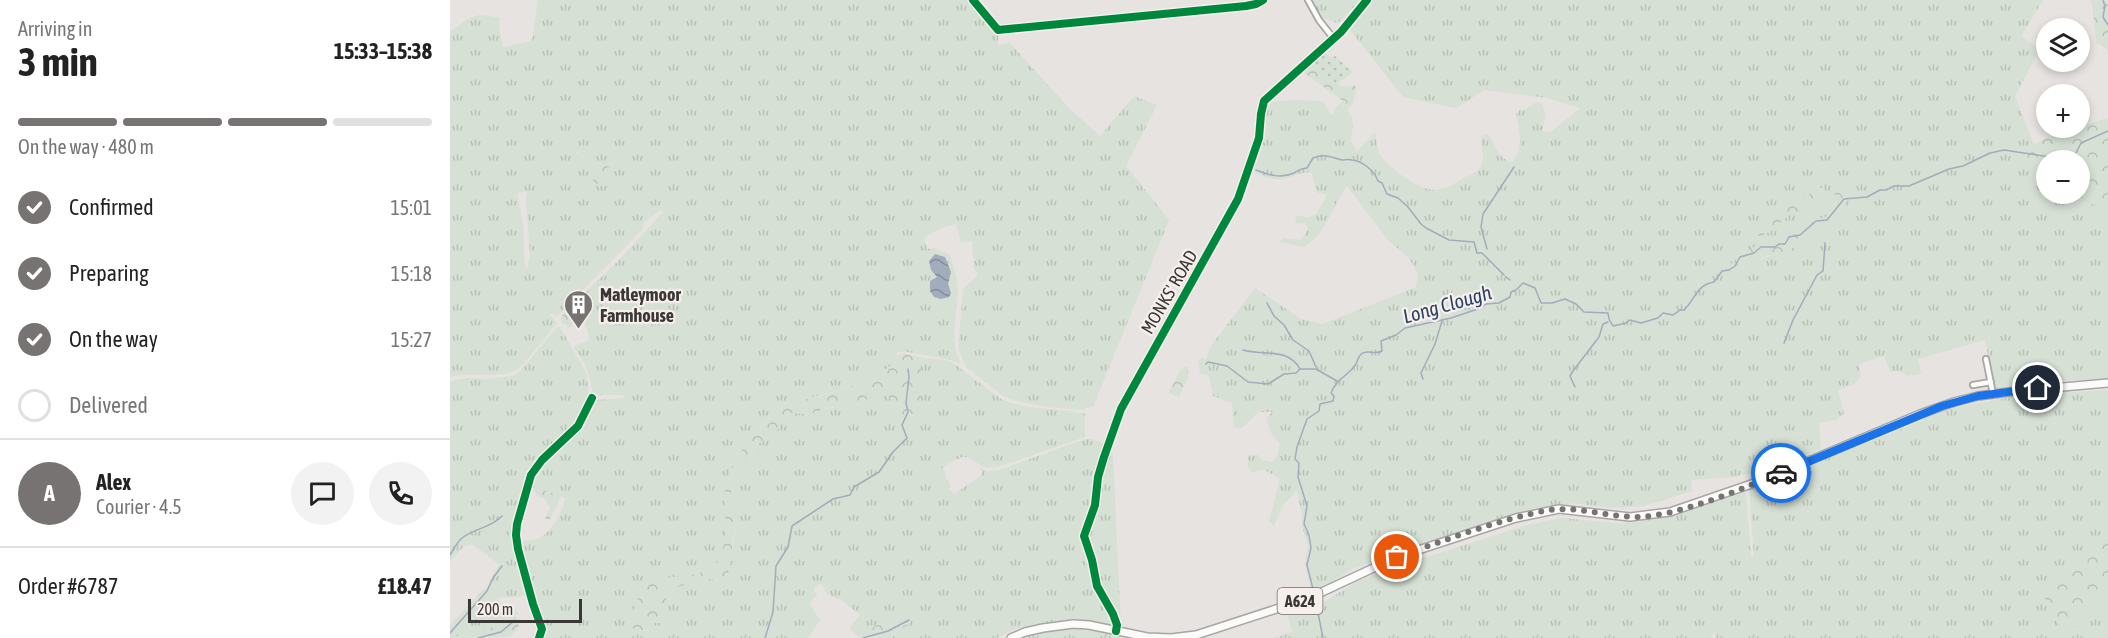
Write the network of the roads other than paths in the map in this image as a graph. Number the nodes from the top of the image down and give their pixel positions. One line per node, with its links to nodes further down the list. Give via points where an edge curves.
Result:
1 (973, 0): 2 (street, via 998,30 1246,6)
2 (1263, 0)
3 (1308, 0): 5 (street)
4 (1367, 0): 5 (street, MONKS' ROAD)
5 (1334, 39): 12 (street, MONKS' ROAD, via 1264,101 1257,148 1238,199 1121,409 1083,536 1095,583 1112,612)
6 (1986, 359): 7 (street)
7 (1991, 382): 9 (street); 10 (street)
8 (2108, 383): 10 (main road, A624)
9 (1973, 385)
10 (1993, 394): 12 (main road, A624, via 1932,409 1790,470 1680,509 1636,517 1559,509 1532,514 1391,560 1317,595 1199,634 1164,638)
11 (592, 398): 13 (street, via 578,426 531,475 517,524 518,546 542,628)
12 (1116, 631): 14 (main road, A624, via 1073,624)
13 (539, 638)
14 (1011, 638)

